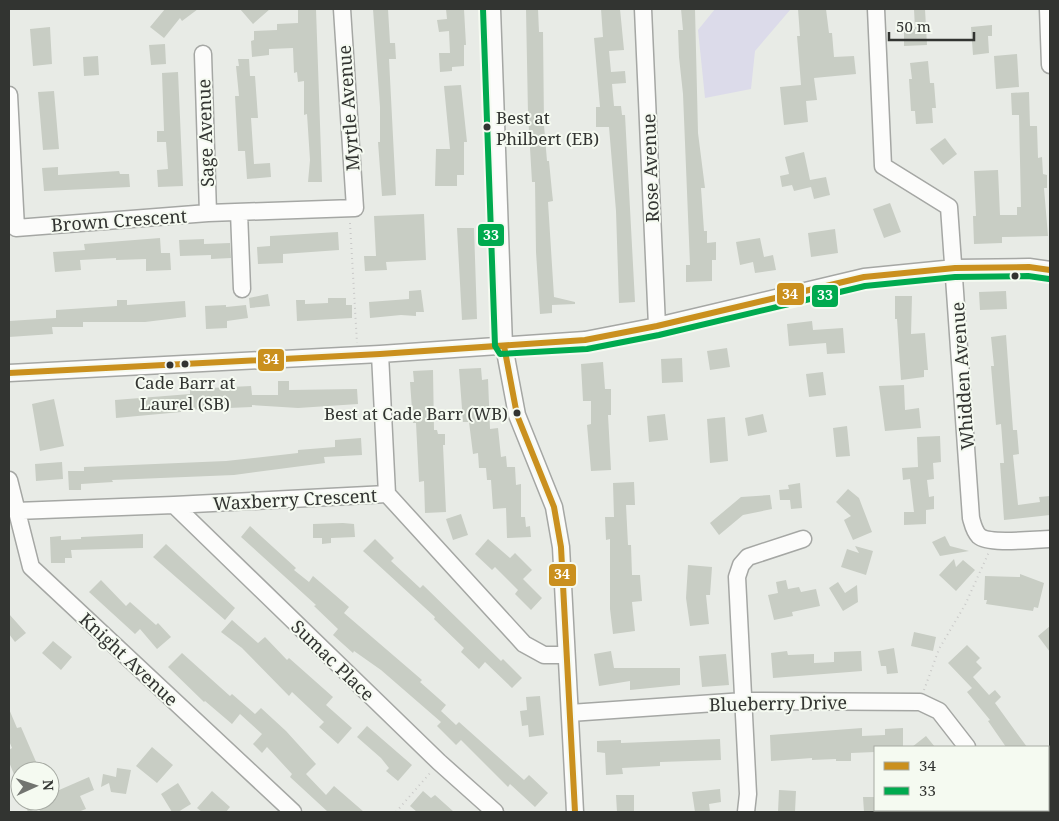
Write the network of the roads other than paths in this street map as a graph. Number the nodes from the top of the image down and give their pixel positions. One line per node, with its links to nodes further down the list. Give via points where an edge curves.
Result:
1 (342, 9): 9 (street, Myrtle Avenue)
2 (492, 9): 16 (street)
3 (643, 9): 15 (street, Rose Avenue)
4 (876, 9): 12 (street, Whidden Avenue, via 883,166 949,207)
5 (1048, 9): 7 (street)
6 (203, 54): 11 (street, Sage Avenue)
7 (1050, 65)
8 (9, 95): 11 (street, Brown Crescent, via 16,228)
9 (352, 208): 10 (street, Brown Crescent)
10 (239, 212): 11 (street, Brown Crescent); 14 (street)
11 (208, 213)
12 (955, 268): 13 (street, via 1029,267); 15 (street, via 864,277); 24 (street, Whidden Avenue, via 971,518 975,530 981,538 993,540)
13 (1050, 270)
14 (242, 289)
15 (657, 326): 16 (street, via 585,340)
16 (504, 346): 17 (street); 25 (street, via 517,415 554,507 561,547)
17 (380, 354): 18 (street); 20 (street)
18 (9, 373)
19 (9, 480): 22 (street, Knight Avenue)
20 (387, 494): 21 (street, Waxberry Crescent); 25 (street, Waxberry Crescent, via 524,644 544,655)
21 (174, 506): 22 (street, Waxberry Crescent); 30 (street, Sumac Place)
22 (16, 511): 29 (street, Knight Avenue, via 31,567)
23 (803, 539): 26 (street, via 758,552 741,565 737,577)
24 (1050, 539)
25 (565, 655): 27 (street)
26 (744, 701): 27 (street, Blueberry Drive); 28 (street, Blueberry Drive, via 920,702 939,711); 32 (street)
27 (570, 713): 31 (street)
28 (966, 746)
29 (293, 812)
30 (495, 812)
31 (575, 812)
32 (746, 812)

